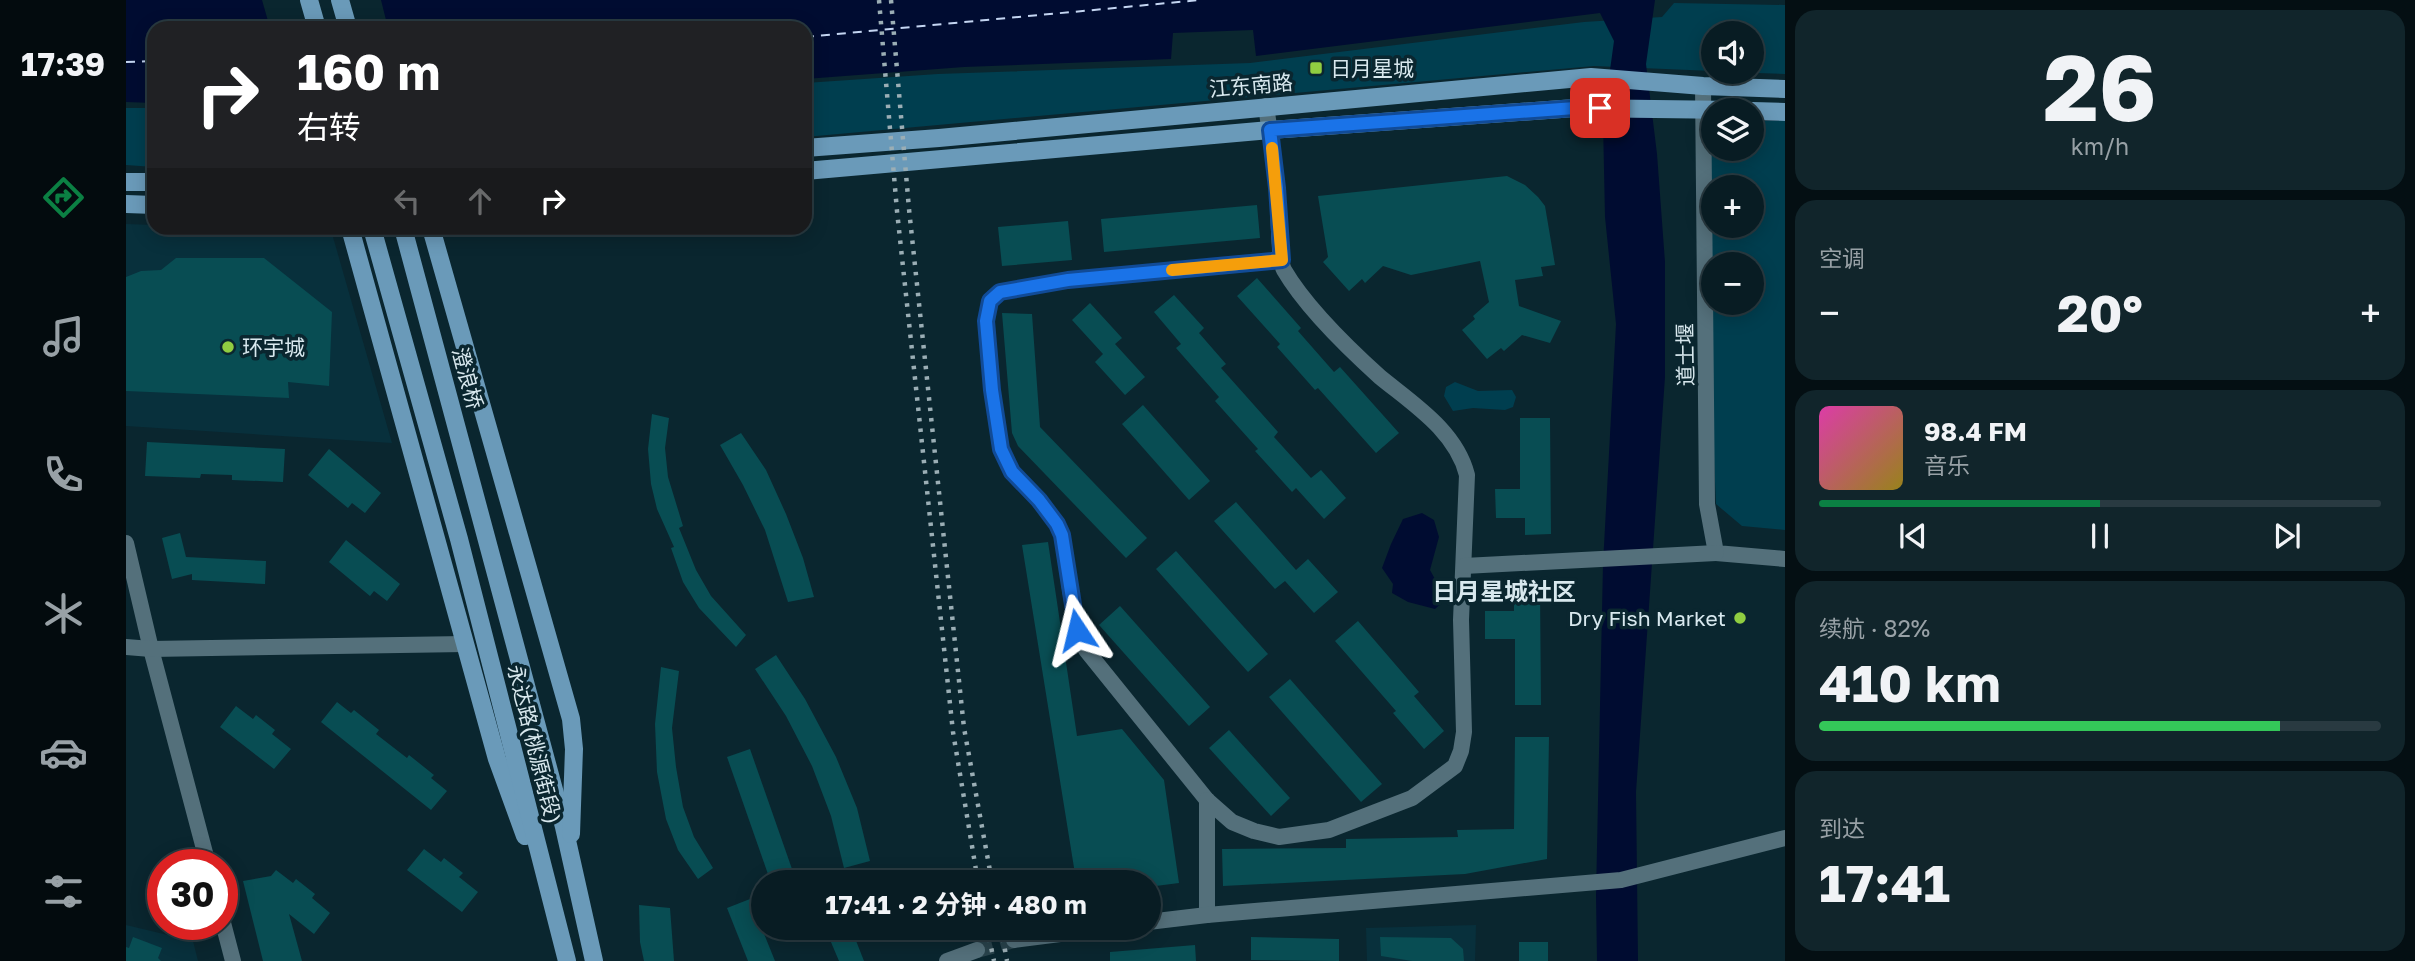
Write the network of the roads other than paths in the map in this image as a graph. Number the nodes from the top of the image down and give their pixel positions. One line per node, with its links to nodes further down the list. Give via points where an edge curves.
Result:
1 (309, 0): 3 (main road)
2 (340, 0): 4 (main road)
3 (315, 21)
4 (346, 21)
5 (1703, 86): 6 (main road, 江东南路); 7 (street, 道士堰); 8 (main road, 江东南路, via 1591,77)
6 (1785, 89)
7 (1703, 98)
8 (1266, 106): 12 (street); 13 (main road, 江东南路)
9 (1701, 109): 12 (main road, via 1575,108)
10 (1764, 111): 11 (main road)
11 (1785, 112)
12 (1270, 130): 15 (main road); 24 (street)
13 (812, 147)
14 (1704, 161): 27 (street, 道士堰, via 1707,504)
15 (812, 171)
16 (126, 182): 17 (main road)
17 (147, 182)
18 (126, 204): 19 (main road)
19 (147, 205)
20 (352, 235): 30 (main road)
21 (374, 235): 39 (main road, 永达路(桃源街段), via 459,539)
22 (405, 235): 25 (main road, 澄浪桥)
23 (433, 235): 36 (main road, via 571,719)
24 (1282, 260): 29 (street, via 1282,267 1321,318 1416,405 1463,460 1467,475); 33 (street, via 1010,289 990,301 986,321 1001,449 1012,472 1039,500 1062,535 1077,630 1086,650)
25 (489, 541): 36 (main road, 永达路(桃源街段))
26 (126, 542): 32 (street)
27 (1716, 553): 28 (street); 29 (street)
28 (1785, 559)
29 (1464, 566): 33 (street, via 1464,732 1455,766 1412,798 1329,830 1295,836 1254,831 1232,822)
30 (465, 644): 32 (street); 39 (main road, via 497,759)
31 (126, 647): 32 (street)
32 (151, 649): 35 (street)
33 (1207, 800): 37 (street)
34 (1785, 838): 37 (street, via 1621,880)
35 (204, 849)
36 (571, 859): 44 (main road, 永达路(桃源街段))
37 (1207, 915): 38 (street)
38 (1161, 920)
39 (557, 921): 43 (main road, 永达路(桃源街段))
40 (228, 940): 42 (street)
41 (976, 950): 45 (street)
42 (233, 961)
43 (567, 961)
44 (594, 961)
45 (947, 961)

